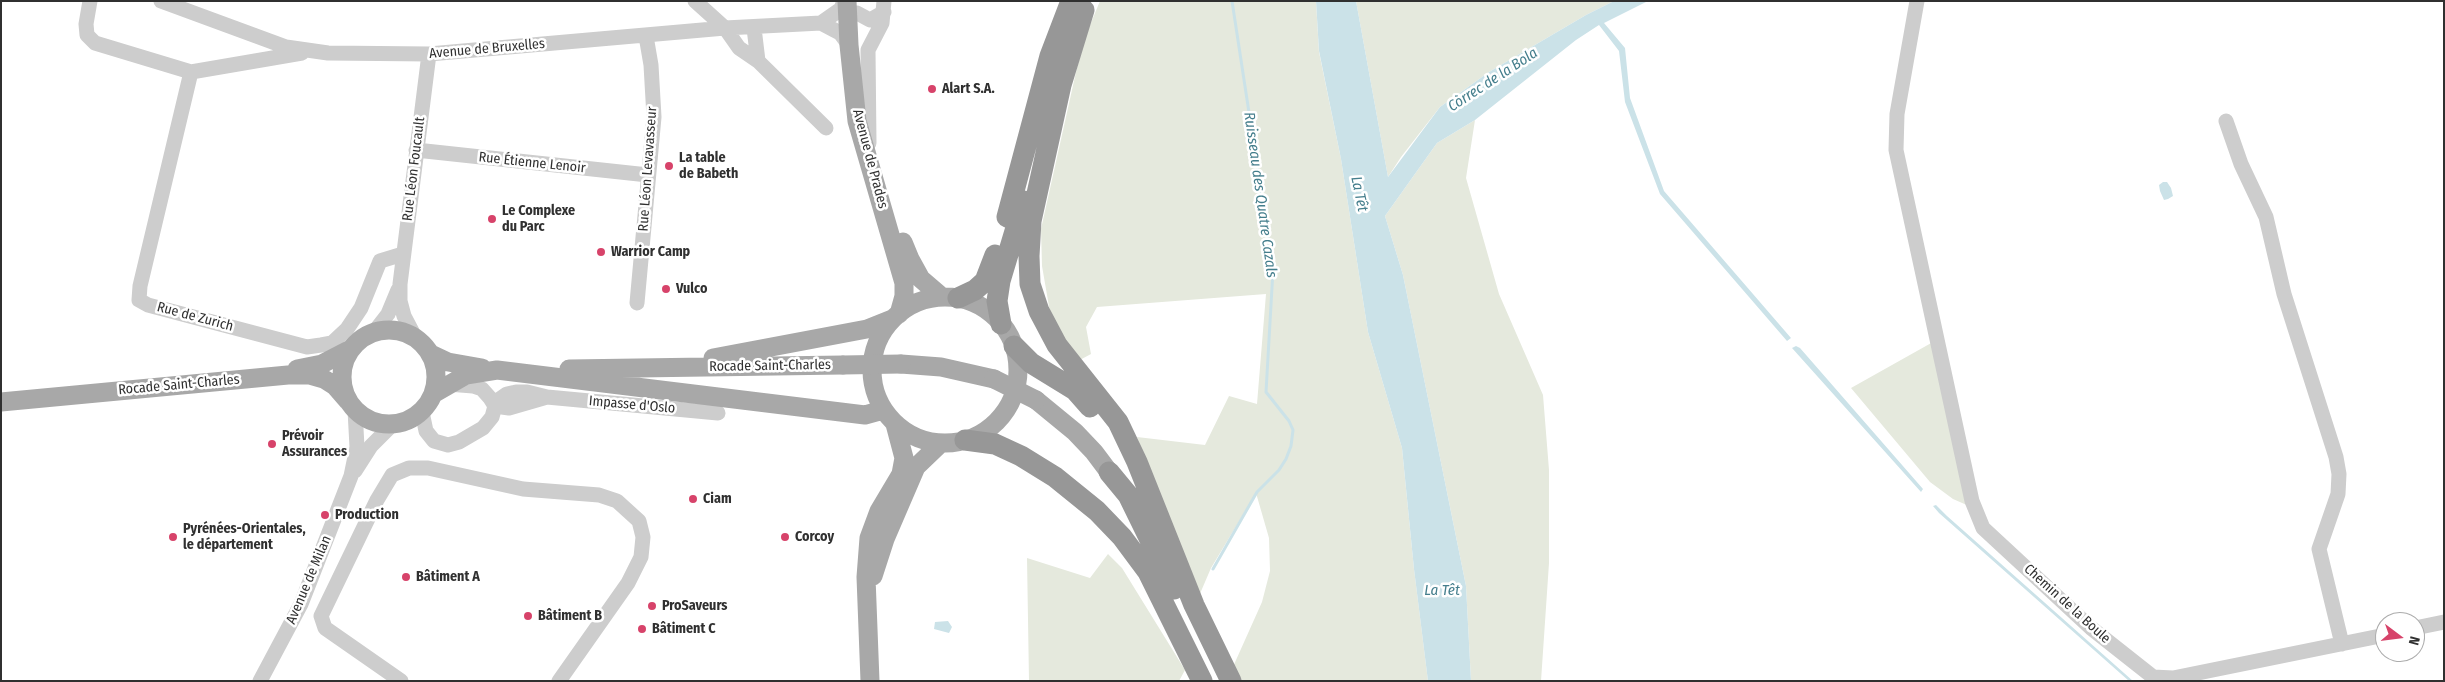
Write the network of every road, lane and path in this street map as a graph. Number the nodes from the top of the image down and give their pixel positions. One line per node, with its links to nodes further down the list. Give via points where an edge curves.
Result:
1 (90, 1): 16 (street, via 87,35 94,43)
2 (162, 1): 13 (street, Avenue de Bruxelles, via 286,47)
3 (696, 1): 9 (street)
4 (1916, 1): 53 (street, Chemin de la Boule, via 1897,114 1896,150 1972,501 1984,528 2091,628 2153,677 2173,678)
5 (851, 4): 7 (street, via 870,20); 8 (street, via 840,8); 12 (main road, Avenue de Prades); 19 (main road, Avenue de Prades)
6 (1081, 4): 22 (highway); 62 (highway, via 1031,221 1030,284 1039,311 1057,345 1118,422 1138,462 1194,605)
7 (884, 7): 19 (street, via 882,23 868,50)
8 (821, 24): 10 (street, Avenue de Bruxelles); 12 (street, via 840,33)
9 (725, 28): 10 (street, Avenue de Bruxelles); 11 (street, Avenue de Bruxelles); 15 (street, via 740,48)
10 (754, 28): 15 (street)
11 (646, 36): 14 (street, Avenue de Bruxelles); 21 (street, Rue Léon Levavasseur, via 654,117)
12 (849, 46): 27 (main road, Avenue de Prades, via 857,121 904,283 904,296)
13 (309, 52): 14 (street, Avenue de Bruxelles); 16 (street)
14 (429, 54): 20 (street, Rue Léon Foucault)
15 (758, 61): 18 (street)
16 (190, 72): 23 (street, Rue de Zurich, via 140,286 140,300 148,305 308,347 321,346 332,343 361,308 380,261)
17 (2226, 121): 53 (street, via 2241,164 2266,216 2284,294 2336,457 2338,494 2318,549)
18 (826, 128)
19 (870, 143): 25 (main road, Avenue de Prades, via 910,259 921,279)
20 (416, 150): 21 (street, Rue Étienne Lenoir); 23 (street, Rue Léon Foucault)
21 (648, 176): 26 (street, Rue Léon Levavasseur)
22 (1016, 208): 25 (highway, via 985,282 975,290); 28 (highway, via 997,301)
23 (403, 254): 24 (street, Rue Léon Foucault)
24 (400, 284): 29 (street, Rue Léon Foucault, via 388,314); 30 (street, Rue Léon Foucault, via 404,316)
25 (950, 297): 27 (main road, via 919,301); 28 (main road, via 976,304)
26 (637, 303)
27 (895, 316): 34 (main road, via 866,329 783,346); 43 (main road, via 882,332 873,357 877,398)
28 (1001, 324): 31 (main road)
29 (374, 332): 30 (main road, via 388,330); 32 (main road)
30 (415, 337): 33 (main road)
31 (1014, 346): 45 (main road, via 1018,369 1010,404 996,422 977,436); 61 (highway, via 1031,363 1075,390 1115,440 1163,555)
32 (351, 349): 37 (main road, Rocade Saint-Charles, via 311,368); 39 (main road, via 342,374 343,388)
33 (431, 354): 35 (main road, Rocade Saint-Charles, via 465,367); 36 (main road)
34 (639, 368): 35 (main road, Rocade Saint-Charles); 47 (main road, Rocade Saint-Charles, bridge, via 901,364 942,367 994,379 1036,400 1075,432)
35 (497, 370): 36 (main road, Rocade Saint-Charles, via 466,375); 43 (main road)
36 (440, 389): 40 (street, via 482,389); 41 (main road)
37 (1, 396)
38 (1, 402): 39 (main road, Rocade Saint-Charles, via 310,375 336,386)
39 (352, 405): 44 (main road, via 366,418); 48 (street, Avenue de Milan, via 357,447)
40 (495, 406): 41 (street, via 492,417 483,428 448,445 434,441 426,431); 42 (street, Impasse d'Oslo, via 508,408 547,397)
41 (422, 412): 44 (main road, via 408,421)
42 (718, 413)
43 (889, 417): 46 (main road, via 908,434); 49 (main road, via 904,458 901,474 879,511 869,538)
44 (392, 425): 48 (street, Avenue de Milan, via 371,446)
45 (965, 440): 46 (main road); 58 (highway, via 995,444 1021,456 1055,477 1097,511 1122,537 1148,572)
46 (940, 444): 49 (main road, via 916,466 905,488 873,575)
47 (1109, 472): 59 (highway); 60 (highway, via 1128,495)
48 (351, 476): 54 (street, Avenue de Milan, via 300,604)
49 (868, 605): 57 (main road)
50 (2444, 622): 51 (street)
51 (2425, 626)
52 (2375, 636): 53 (street)
53 (2342, 644)
54 (260, 681)
55 (402, 681): 56 (street, via 325,628 321,616 392,475 409,468 428,468 523,489 598,495 617,501 639,521 643,537 641,557 628,582)
56 (559, 681)
57 (870, 681)
58 (1202, 681)
59 (1206, 681)
60 (1219, 681)
61 (1224, 681)
62 (1231, 681)

